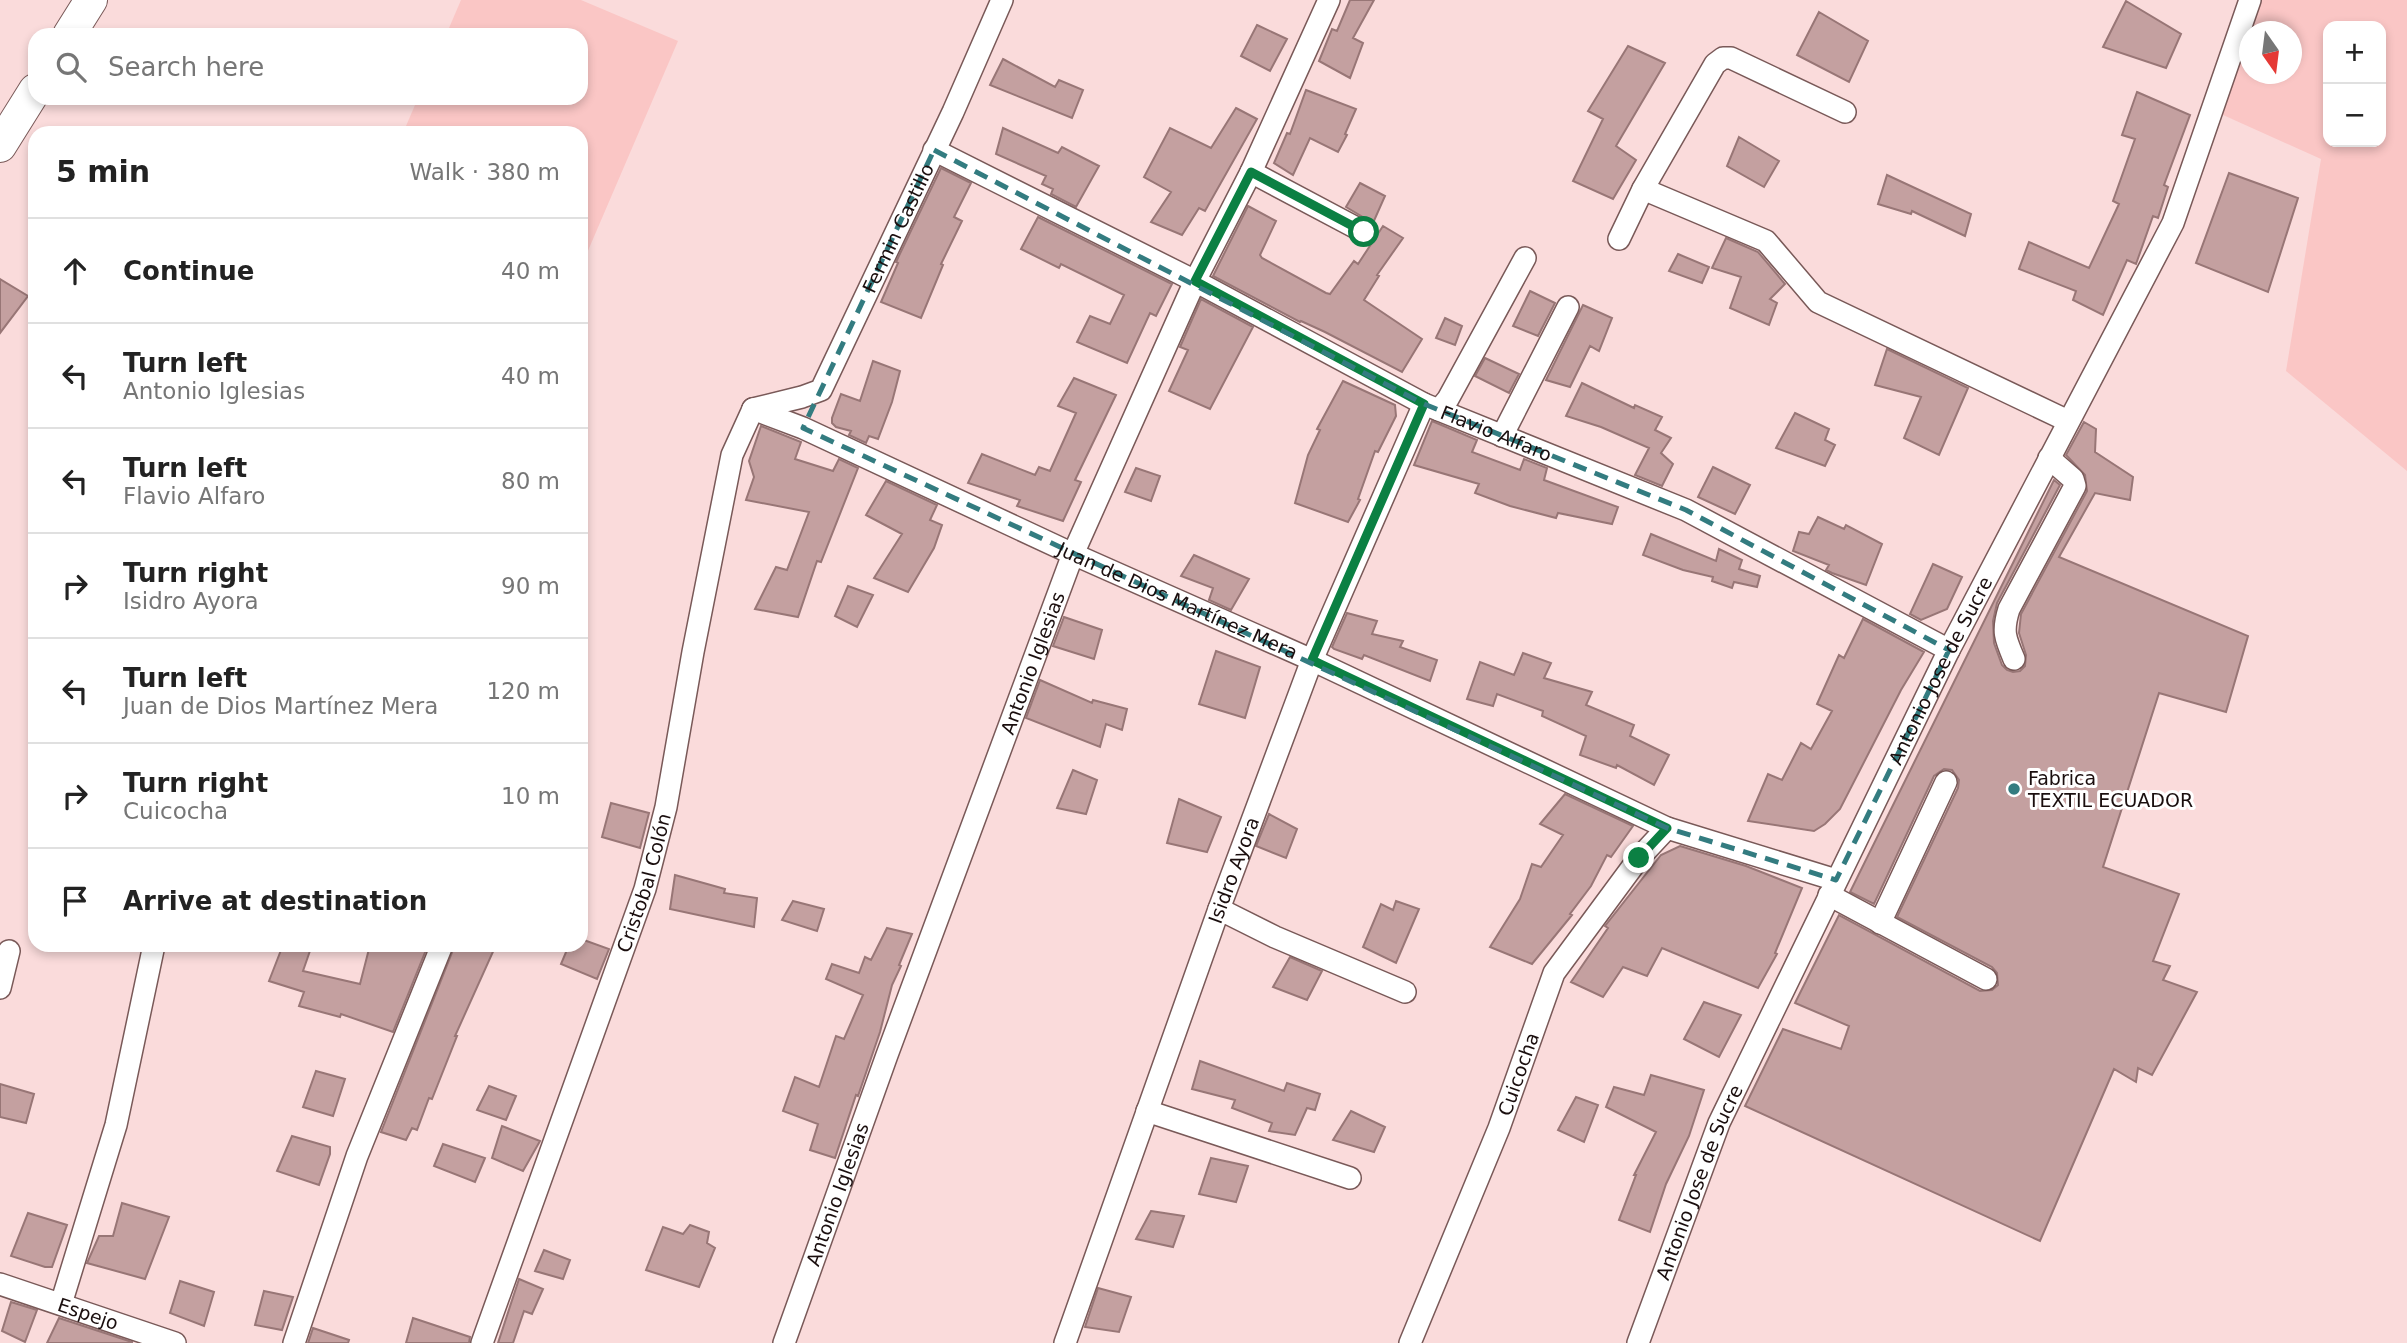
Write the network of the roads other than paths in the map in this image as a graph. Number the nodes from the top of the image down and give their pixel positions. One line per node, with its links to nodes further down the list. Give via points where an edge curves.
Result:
1 (92, 0): 5 (highway)
2 (1002, 0): 9 (street, Fermin Castillo)
3 (1329, 0): 10 (street, Antonio Iglesias)
4 (2250, 0): 20 (street, Antonio Jose de Sucre, via 2173,223)
5 (74, 28)
6 (28, 101): 8 (highway)
7 (1845, 112): 11 (street, via 1723,58 1715,64)
8 (0, 146)
9 (934, 150): 15 (street, Flavio Alfaro); 17 (street, Fermin Castillo)
10 (1251, 172): 12 (street); 15 (street, Antonio Iglesias)
11 (1643, 189): 13 (street); 20 (street, via 1766,241 1818,302)
12 (1364, 232)
13 (1619, 239)
14 (1525, 258): 18 (street, Isidro Ayora, via 1448,398)
15 (1195, 281): 18 (street, Flavio Alfaro); 24 (street, Antonio Iglesias)
16 (1568, 307): 22 (street)
17 (821, 390): 19 (street); 21 (street, Fermin Castillo)
18 (1432, 407): 22 (street, Flavio Alfaro); 27 (street, Isidro Ayora)
19 (753, 409): 21 (street, Juan de Dios Martínez Mera); 45 (street, Cristobal Colón, via 732,455 666,807 645,889)
20 (2068, 421): 23 (street, Antonio Jose de Sucre)
21 (803, 428): 24 (street, Juan de Dios Martínez Mera)
22 (1502, 436): 25 (street, Flavio Alfaro, via 1686,510)
23 (2049, 458): 25 (street, Antonio Jose de Sucre); 26 (street, via 2075,486 2009,609 2004,626)
24 (1073, 554): 27 (street, Juan de Dios Martínez Mera); 46 (street, Antonio Iglesias)
25 (1948, 650): 30 (street, Antonio Jose de Sucre)
26 (2014, 659)
27 (1312, 660): 29 (street, Juan de Dios Martínez Mera); 31 (street, Isidro Ayora)
28 (1946, 782): 32 (street)
29 (1667, 828): 30 (street, Juan de Dios Martínez Mera); 48 (street, Cuicocha, via 1639,858 1554,973 1499,1128)
30 (1832, 887): 32 (street, Juan de Dios Martínez Mera); 49 (street, Antonio Jose de Sucre, via 1719,1123)
31 (1219, 909): 38 (street); 39 (street, Isidro Ayora)
32 (1880, 923): 36 (street, Juan de Dios Martínez Mera)
33 (9, 951): 37 (street)
34 (153, 952): 42 (street, via 116,1125)
35 (439, 952): 44 (street, via 357,1156)
36 (1986, 979)
37 (0, 988)
38 (1405, 992)
39 (1147, 1111): 40 (street); 47 (street, Isidro Ayora)
40 (1350, 1178)
41 (0, 1283): 42 (street, Espejo)
42 (61, 1304): 43 (street, Espejo)
43 (174, 1343)
44 (293, 1343)
45 (482, 1343)
46 (784, 1343)
47 (1065, 1343)
48 (1410, 1343)
49 (1638, 1343)

